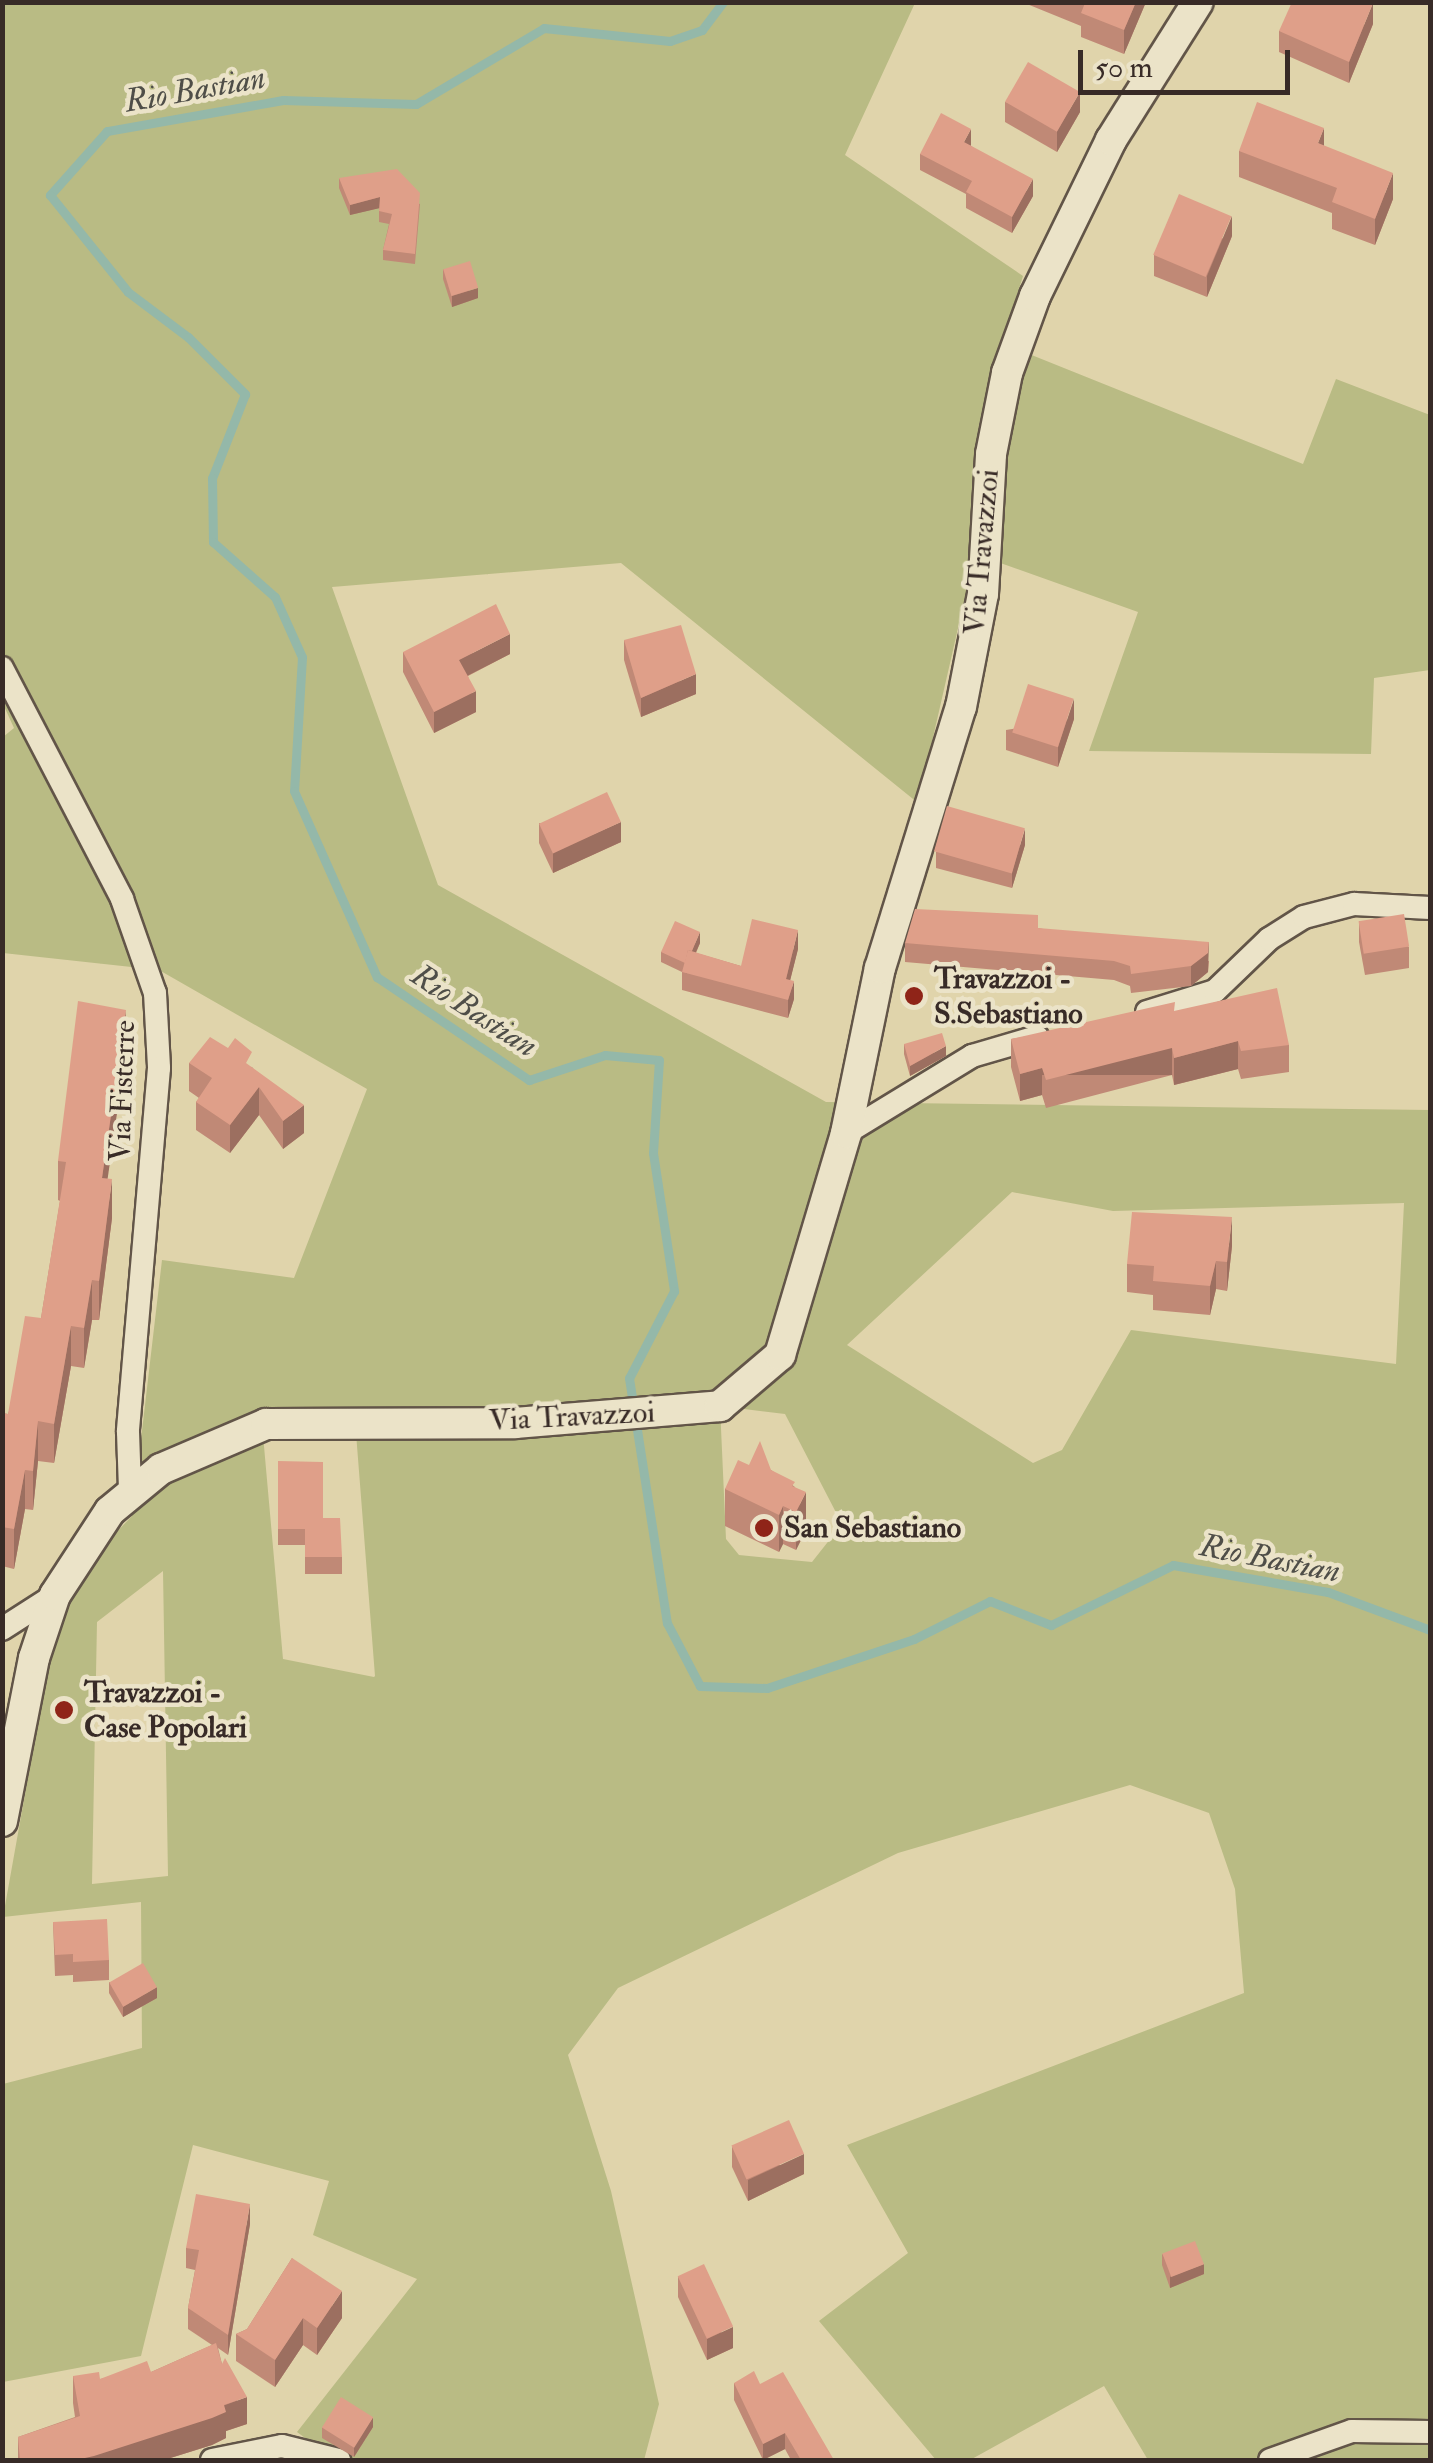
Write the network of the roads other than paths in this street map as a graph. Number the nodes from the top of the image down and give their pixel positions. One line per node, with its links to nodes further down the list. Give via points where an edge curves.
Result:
1 (1198, 2): 6 (street, Via Travazzoi, via 1111,140 1034,296 1007,373 991,454 984,594 961,707 880,968)
2 (2, 668): 7 (street, Via Fisterre, via 122,900 155,993 159,1068 128,1432)
3 (1430, 908): 4 (street, via 1354,904 1304,917 1269,939 1215,991)
4 (1122, 1018)
5 (1065, 1030): 6 (street, via 972,1056)
6 (846, 1133): 7 (street, Via Travazzoi, via 780,1354 720,1406 515,1423 266,1424 189,1453)
7 (130, 1490): 8 (street)
8 (55, 1595): 9 (street); 10 (street, via 34,1658)
9 (2, 1629)
10 (2, 1821)
11 (1430, 2432): 14 (street, via 1352,2431)
12 (212, 2460): 13 (street, via 282,2446)
13 (339, 2460)
14 (1270, 2460)

